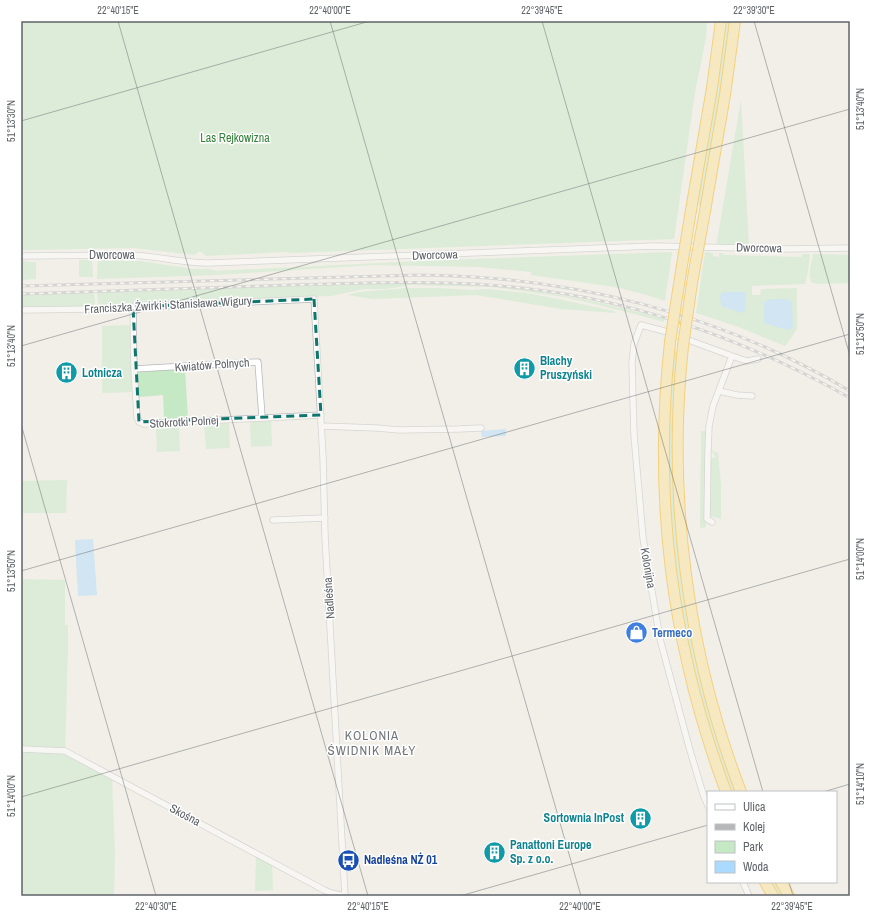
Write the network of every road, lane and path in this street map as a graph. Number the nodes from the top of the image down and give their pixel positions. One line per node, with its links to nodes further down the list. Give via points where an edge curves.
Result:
1 (721, 21): 21 (highway, bridge, via 670,342 663,458 671,572 680,626 708,742)
2 (735, 21): 22 (highway, bridge, via 683,346 677,450 679,502 690,604 706,681)
3 (850, 248): 4 (street, Dworcowa, via 654,246 209,263 131,255)
4 (21, 256)
5 (314, 299): 6 (street, Franciszka Żwirki i Stanisława Wigury); 13 (street, Nadleśna)
6 (133, 307): 7 (street, Franciszka Żwirki i Stanisława Wigury); 10 (street, Stokrotki Polnej)
7 (21, 310)
8 (732, 356): 9 (street, via 747,361); 11 (street); 23 (street, Kolonijna, via 641,324 634,344 632,363 634,435 643,538 660,638)
9 (758, 360)
10 (134, 369): 14 (street, Stokrotki Polnej, via 136,417 141,424); 14 (street, Kwiatów Polnych, via 258,362)
11 (719, 391): 12 (street); 19 (street, via 713,406 708,439 707,519)
12 (752, 396)
13 (320, 415): 14 (street, Stokrotki Polnej); 15 (street, Nadleśna)
14 (262, 417)
15 (321, 426): 16 (street, via 400,430); 17 (street, Nadleśna)
16 (481, 428)
17 (324, 518): 18 (street); 28 (street, Nadleśna)
18 (273, 520)
19 (712, 522)
20 (21, 749): 28 (street, Skośna, via 65,751 324,890)
21 (726, 791)
22 (741, 791)
23 (707, 804)
24 (743, 883): 29 (street)
25 (765, 883): 30 (highway)
26 (766, 883): 31 (highway)
27 (782, 883): 32 (highway)
28 (345, 896)
29 (749, 896)
30 (770, 896)
31 (773, 896)
32 (789, 896)

